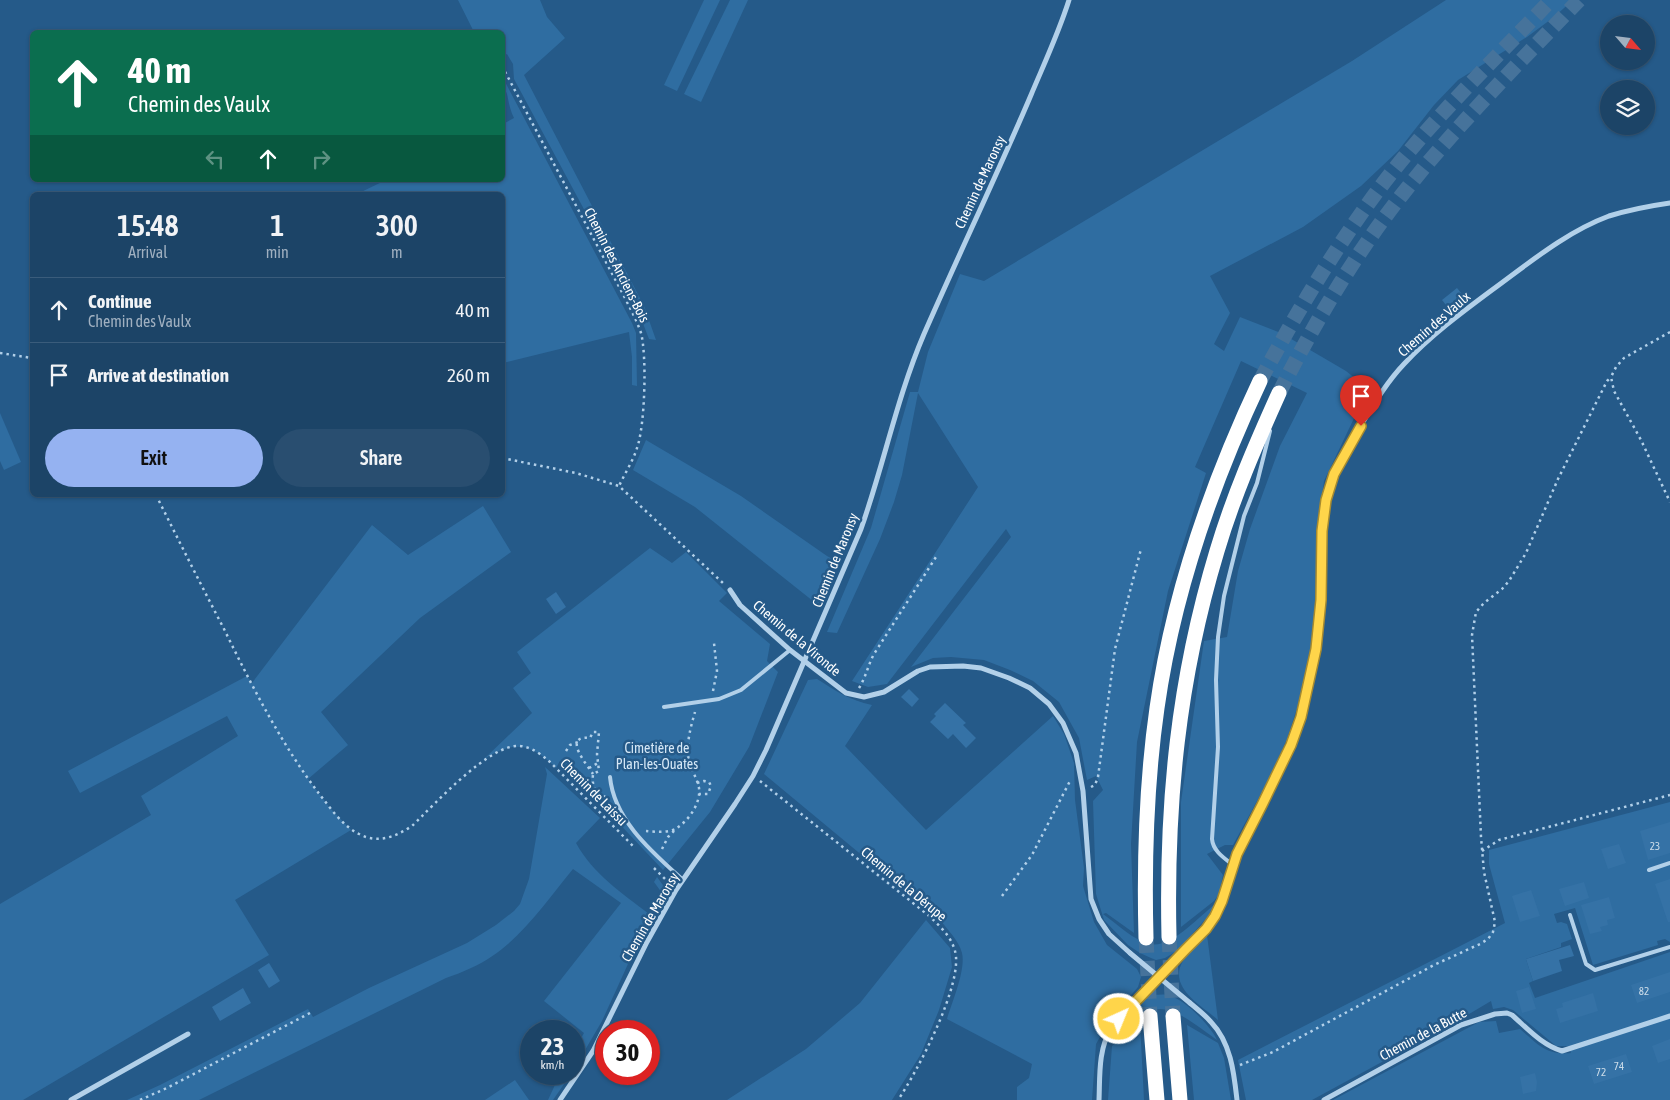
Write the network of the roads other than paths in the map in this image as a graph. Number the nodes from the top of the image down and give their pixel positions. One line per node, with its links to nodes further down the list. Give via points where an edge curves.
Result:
1 (1069, 0): 9 (street, Chemin de Maronsy, via 1018,125 912,364 862,529)
2 (1670, 203): 13 (street, Chemin des Vaulx, via 1608,217 1545,251 1421,347 1388,383 1370,409 1341,459 1326,500 1316,649 1301,717 1280,769)
3 (1260, 381): 18 (highway, via 1208,503 1166,656 1153,737 1145,832)
4 (1280, 393): 5 (lane); 17 (highway, via 1243,476 1220,540 1189,660 1172,776 1168,853)
5 (1273, 420)
6 (1270, 429): 13 (lane, via 1224,596 1218,637 1218,747 1212,839 1214,848)
7 (730, 590): 8 (street, Chemin de la Vironde, via 740,604)
8 (790, 650): 9 (street, Chemin de la Vironde); 10 (lane, via 741,690 712,700)
9 (804, 662): 15 (street, Chemin de Maronsy, via 753,776); 20 (street, Chemin de la Vironde, bridge, via 846,693 864,697 884,692 930,667 963,666 1001,674 1030,688 1049,704 1068,732 1079,766 1091,899 1099,919 1109,934)
10 (664, 707)
11 (610, 776): 15 (lane, via 612,793 621,813 633,830)
12 (1670, 863): 14 (lane)
13 (1233, 864): 20 (street, Chemin des Vaulx, bridge, via 1215,916)
14 (1649, 870)
15 (683, 880): 26 (street, Chemin de Maronsy, via 646,942 593,1050)
16 (1570, 915): 19 (lane, via 1586,964 1595,970)
17 (1169, 937)
18 (1146, 938)
19 (1670, 947)
20 (1159, 978): 27 (street, Chemin des Vaulx, bridge, via 1111,1029 1101,1065); 30 (street, Chemin de la Vironde, bridge, via 1217,1029 1233,1068)
21 (1150, 1016): 28 (highway)
22 (1173, 1016): 29 (highway)
23 (1670, 1016): 31 (street, Chemin de la Butte, via 1562,1051 1543,1042 1512,1015 1486,1015 1461,1025)
24 (188, 1034): 25 (street)
25 (71, 1100)
26 (560, 1100)
27 (1099, 1100)
28 (1157, 1100)
29 (1180, 1100)
30 (1237, 1100)
31 (1324, 1100)

